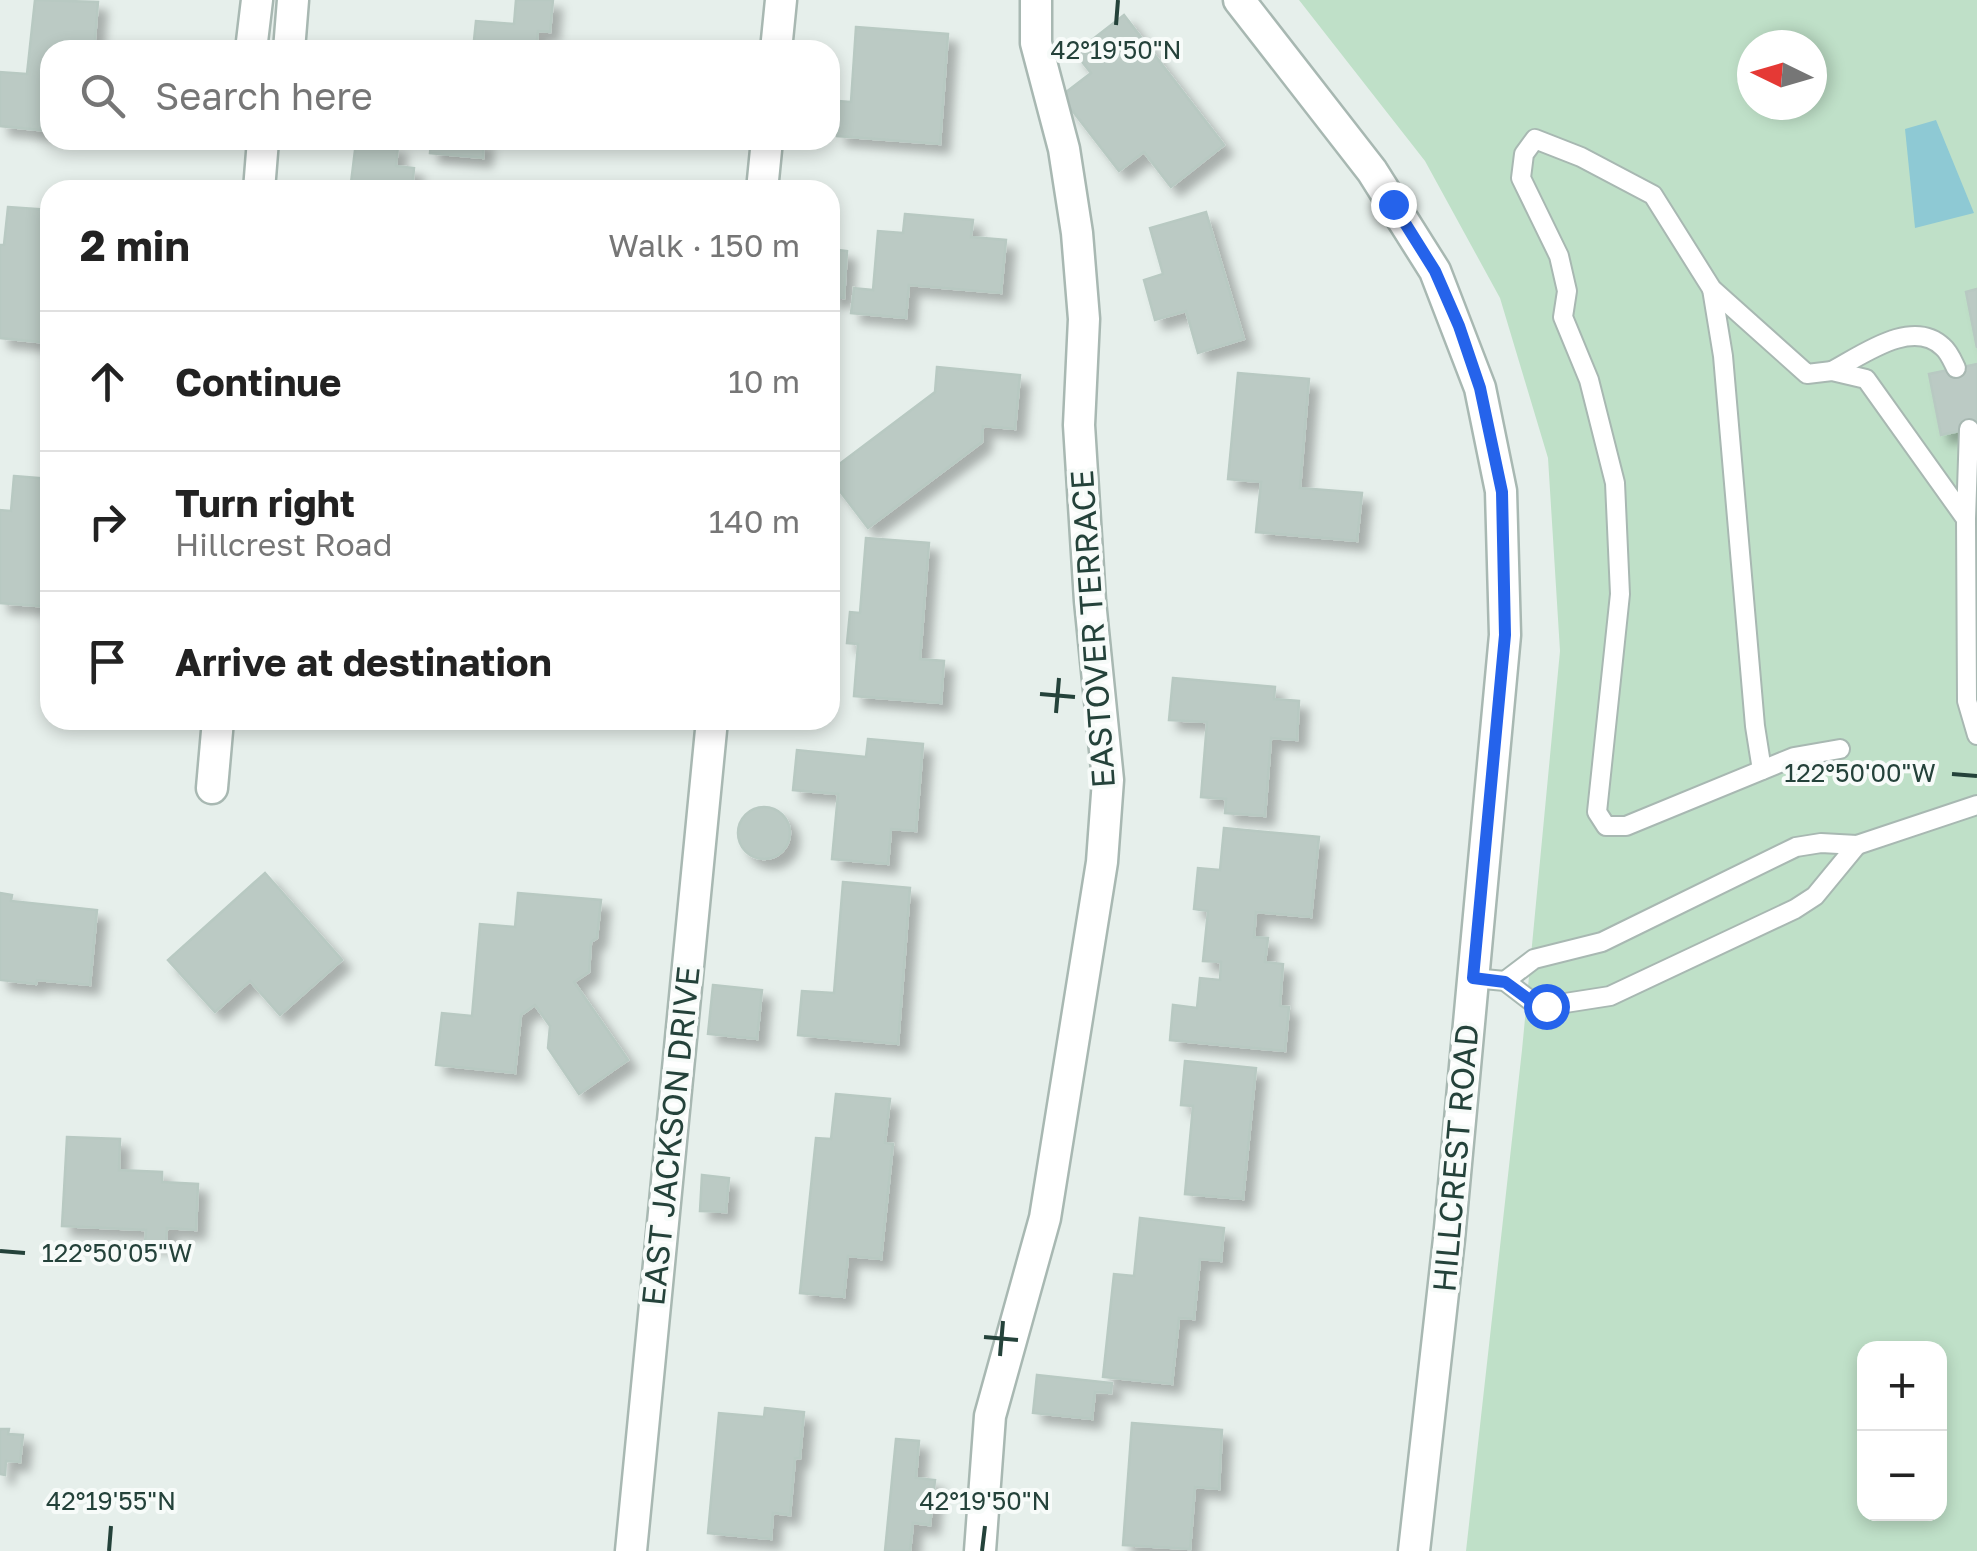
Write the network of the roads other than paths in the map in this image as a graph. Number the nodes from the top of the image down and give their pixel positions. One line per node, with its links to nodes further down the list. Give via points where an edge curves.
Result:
1 (257, 0): 6 (street)
2 (292, 0): 7 (street)
3 (781, 0): 8 (street)
4 (1036, 0): 29 (street, EASTOVER TERRACE, via 1036,43 1078,232 1084,319 1079,425 1108,780 1102,862 1045,1218 990,1416)
5 (1239, 0): 26 (street, HILLCREST ROAD, via 1372,171 1435,271 1480,388 1502,492 1505,635)
6 (252, 40)
7 (289, 40)
8 (777, 40)
9 (263, 150): 11 (street)
10 (766, 150): 12 (street)
11 (261, 180)
12 (763, 180)
13 (1712, 289): 15 (lane, via 1808,374); 22 (lane, via 1724,356); 22 (lane, via 1653,195 1536,139 1524,154 1521,178 1559,256 1567,291 1563,316 1616,483 1620,594 1597,812 1606,826 1626,826)
14 (1956, 368): 15 (lane, via 1942,346 1921,337 1892,339)
15 (1832, 371): 17 (lane, via 1866,379)
16 (1969, 429): 17 (lane)
17 (1966, 519): 20 (lane, via 1967,701)
18 (217, 730): 23 (street)
19 (711, 730): 28 (street, EAST JACKSON DRIVE)
20 (1977, 735)
21 (1840, 749): 22 (lane)
22 (1762, 770)
23 (212, 788)
24 (1977, 804): 25 (lane)
25 (1858, 845): 27 (lane, via 1796,847 1602,942 1534,959); 27 (lane, via 1815,896 1795,909 1610,996 1546,1006)
26 (1473, 978): 27 (lane); 30 (street, HILLCREST ROAD)
27 (1505, 982)
28 (631, 1551)
29 (980, 1551)
30 (1414, 1551)

